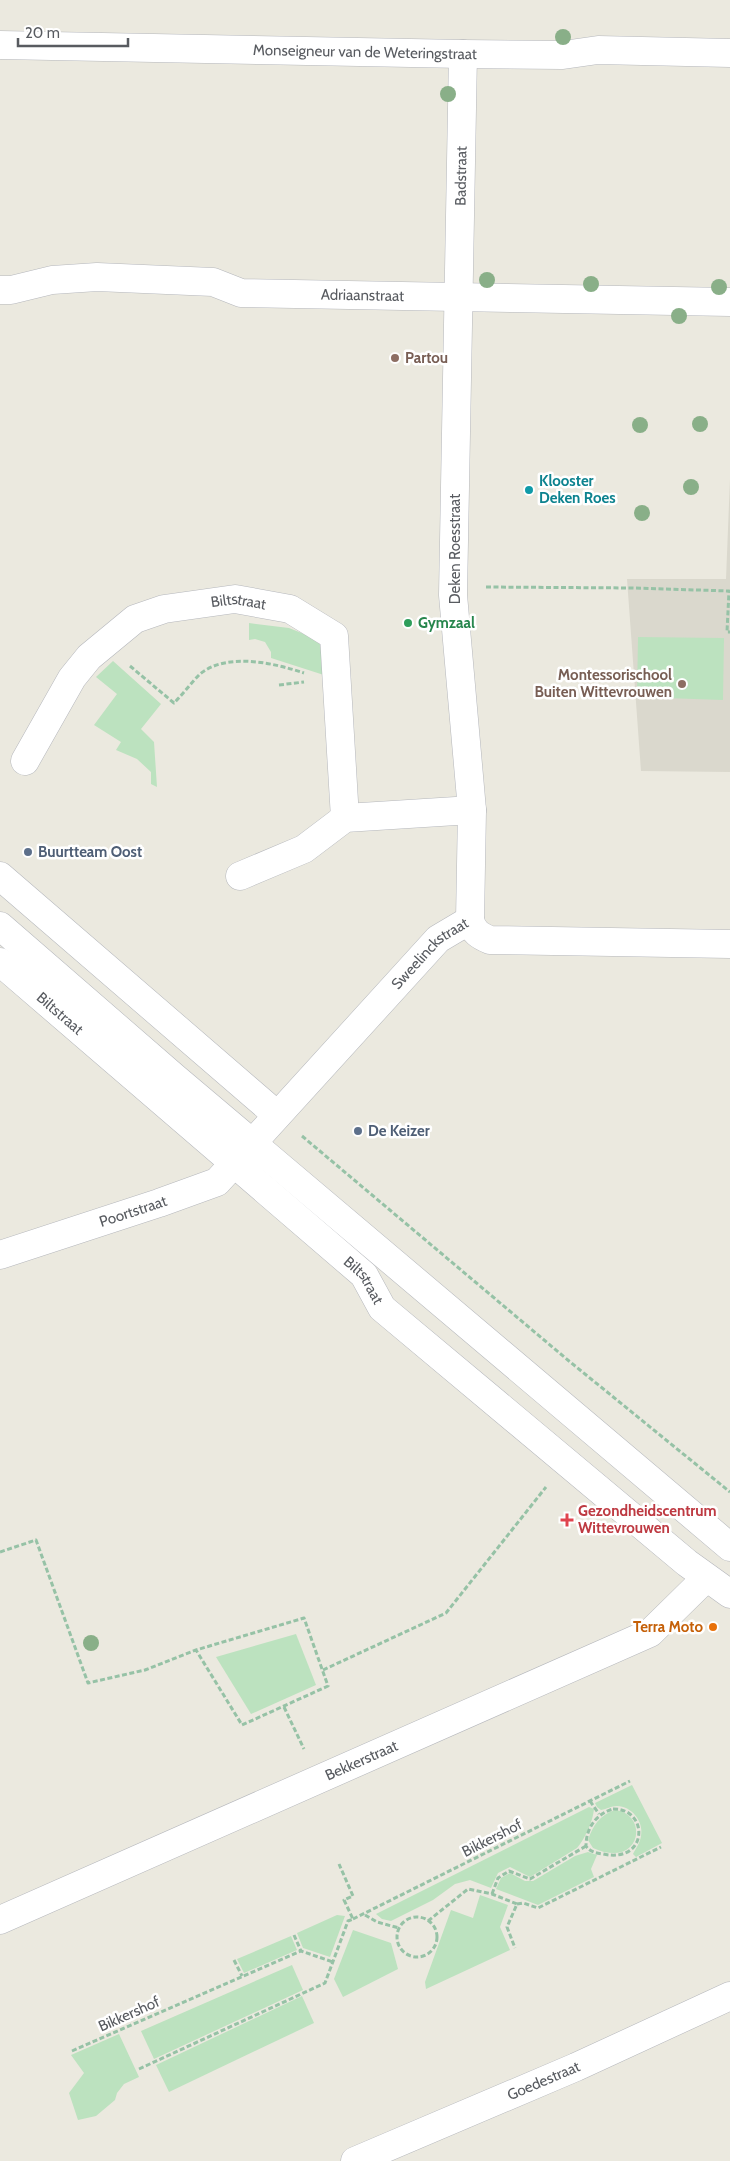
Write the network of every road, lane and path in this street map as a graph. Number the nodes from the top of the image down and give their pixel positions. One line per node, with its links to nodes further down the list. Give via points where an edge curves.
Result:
1 (0, 45): 2 (street, Monseigneur van de Weteringstraat)
2 (463, 54): 3 (street, Monseigneur van de Weteringstraat, via 562,55 598,50); 5 (street, Badstraat)
3 (730, 54)
4 (0, 290): 5 (street, Adriaanstraat, via 52,280 97,277 213,282 241,293)
5 (459, 297): 6 (street, Adriaanstraat); 7 (street, Deken Roesstraat)
6 (730, 302)
7 (454, 584): 8 (path, via 729,592 727,632); 14 (street, Deken Roesstraat)
8 (730, 632)
9 (103, 643): 10 (path, via 174,703 201,674 226,662 287,667); 13 (street, Biltstraat, via 72,678); 15 (street, Biltstraat, via 135,619 164,609 235,599 290,609 334,636)
10 (307, 674)
11 (310, 682): 12 (path)
12 (280, 685)
13 (25, 761)
14 (472, 810): 15 (street); 18 (street, Deken Roesstraat)
15 (345, 818): 17 (street, via 304,850)
16 (0, 876): 22 (street)
17 (240, 876)
18 (470, 920): 20 (street, Sweelinckstraat, via 473,929 490,940); 22 (street, Sweelinckstraat, via 438,939)
19 (0, 926): 23 (street, Biltstraat)
20 (730, 944)
21 (0, 962): 24 (street, Biltstraat)
22 (277, 1115): 23 (street, Sweelinckstraat); 27 (path)
23 (252, 1143): 24 (street, Poortstraat); 28 (street, Biltstraat)
24 (234, 1163): 25 (street, Poortstraat, via 217,1182); 26 (street, Biltstraat, via 364,1276 382,1308)
25 (0, 1256)
26 (566, 1462): 30 (street, Biltstraat); 33 (path, via 446,1613)
27 (730, 1492)
28 (730, 1547)
29 (0, 1552): 32 (path, via 36,1540 88,1682 145,1670)
30 (706, 1578): 31 (street, Biltstraat); 48 (street, Bekkerstraat, via 650,1633)
31 (730, 1594)
32 (196, 1650): 33 (path, via 304,1618); 34 (path, via 242,1725)
33 (323, 1670): 34 (path, via 328,1686)
34 (284, 1707): 35 (path)
35 (304, 1749)
36 (630, 1782): 37 (path, Bikkershof)
37 (590, 1801): 38 (path); 46 (path, Bikkershof)
38 (599, 1814): 39 (path, via 588,1834); 41 (path, via 618,1808 634,1818 639,1834)
39 (586, 1846): 41 (path, via 610,1856); 44 (path, via 530,1879 509,1871 498,1878)
40 (662, 1847): 42 (path)
41 (629, 1853): 42 (path)
42 (633, 1861): 45 (path, via 538,1908)
43 (339, 1864): 47 (path, via 353,1896 344,1900)
44 (492, 1894): 45 (path); 49 (path, via 468,1889)
45 (517, 1904): 52 (path, via 508,1928)
46 (364, 1914): 47 (path, Bikkershof); 50 (path, via 377,1922)
47 (353, 1919): 55 (path, via 348,1921)
48 (0, 1920)
49 (428, 1921): 50 (path, via 408,1919); 50 (path, via 436,1932 435,1945 431,1951 418,1956 401,1948 397,1935)
50 (399, 1928)
51 (294, 1935): 53 (path)
52 (516, 1948)
53 (301, 1951): 55 (path); 56 (path, Bikkershof)
54 (234, 1960): 56 (path)
55 (333, 1962): 59 (path, via 325,1983)
56 (242, 1976): 58 (path, Bikkershof)
57 (730, 1996): 60 (street, Goedestraat)
58 (72, 2051)
59 (139, 2069)
60 (355, 2161)

